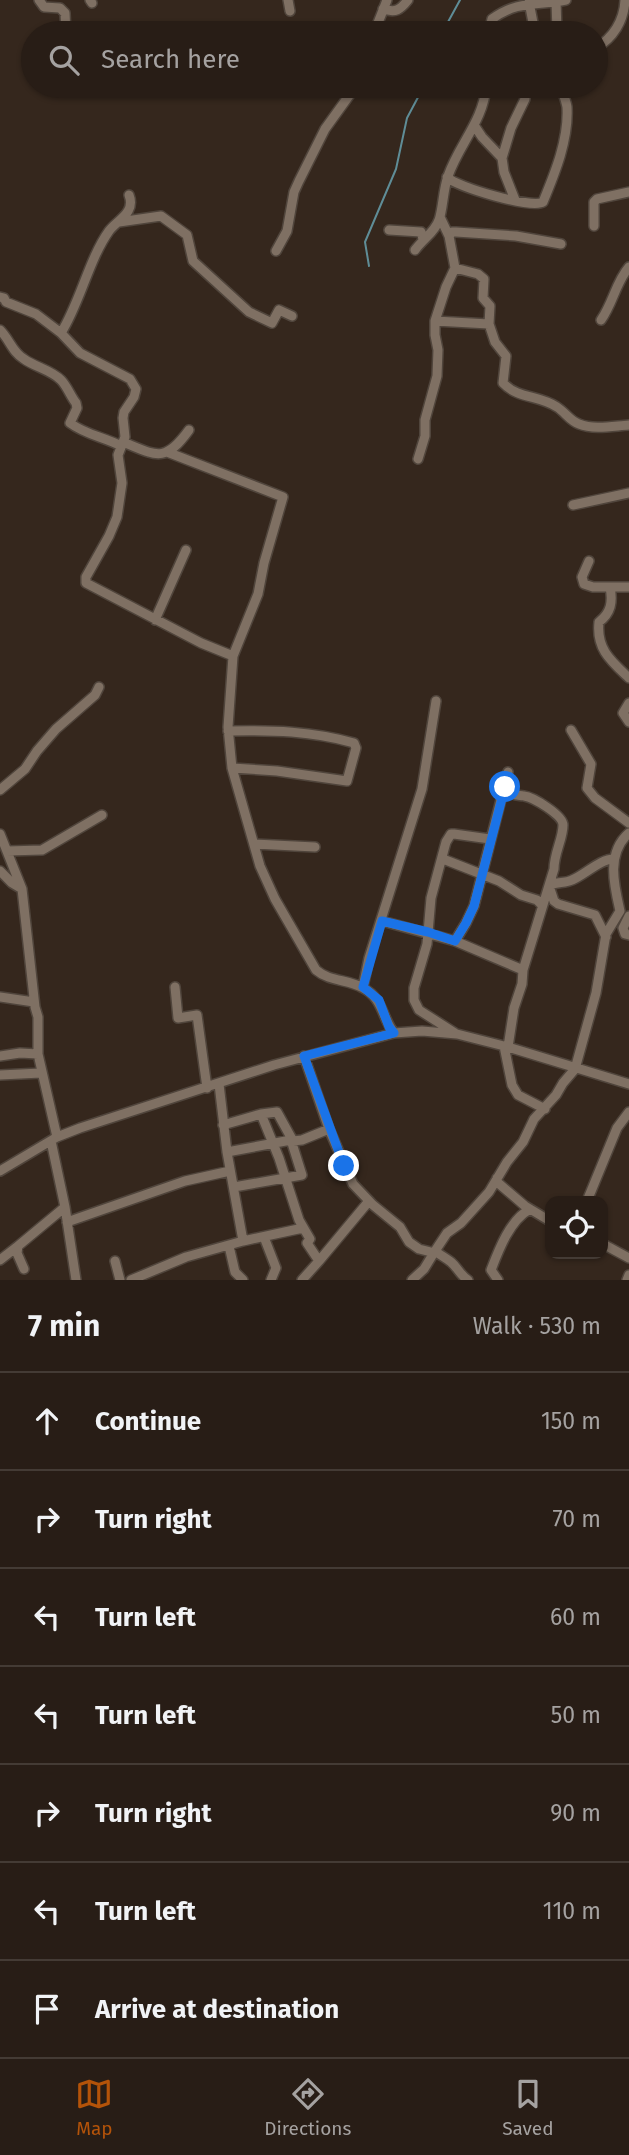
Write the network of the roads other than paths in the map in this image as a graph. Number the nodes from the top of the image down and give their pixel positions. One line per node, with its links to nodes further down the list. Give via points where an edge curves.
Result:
1 (38, 0): 10 (street, via 44,7 60,8)
2 (288, 0): 9 (street)
3 (408, 0): 8 (street, via 392,12)
4 (566, 0): 6 (street)
5 (625, 0): 14 (street, via 621,21)
6 (556, 1): 7 (street); 13 (street)
7 (529, 2): 11 (street, via 513,5); 12 (street)
8 (385, 5)
9 (290, 11)
10 (65, 21)
11 (492, 21)
12 (533, 21)
13 (557, 21)
14 (608, 41)
15 (348, 98): 33 (street, via 299,181 287,231)
16 (485, 98): 19 (street)
17 (524, 98): 20 (street)
18 (565, 98): 24 (street, via 565,137 543,202 530,205)
19 (474, 125): 20 (street); 21 (street)
20 (502, 158): 24 (street)
21 (447, 177): 24 (street, via 481,193); 25 (street)
22 (629, 192): 27 (street, via 594,202)
23 (129, 195): 26 (street, via 127,214)
24 (515, 200)
25 (440, 217): 29 (street); 30 (street)
26 (119, 222): 37 (street, via 161,216 187,235 193,261 249,312 272,323 279,310); 42 (street, via 104,241)
27 (594, 226)
28 (388, 230): 30 (street, via 421,232)
29 (449, 236): 31 (street, via 452,232 516,236); 35 (street)
30 (423, 239): 32 (street)
31 (561, 244)
32 (415, 250)
33 (276, 251)
34 (629, 267): 38 (street)
35 (455, 268): 39 (street); 40 (street, via 484,279 482,298 490,306)
36 (0, 297): 42 (street, via 36,314)
37 (292, 316)
38 (601, 320)
39 (435, 321): 40 (street); 47 (street, via 437,376)
40 (489, 324): 43 (street, via 506,356 503,383 509,389 557,407 578,424)
41 (0, 330): 45 (street, via 23,359 62,381 77,408 70,423)
42 (61, 333): 45 (street, via 80,353 130,379 136,389 124,412)
43 (629, 425)
44 (189, 430): 46 (street)
45 (122, 444): 46 (street, via 153,454); 54 (street, via 117,517 86,583)
46 (167, 452): 55 (street, via 283,497 258,594)
47 (418, 459)
48 (629, 493): 49 (street)
49 (573, 505)
50 (186, 550): 54 (street)
51 (589, 561): 52 (street, via 584,584)
52 (610, 587): 53 (street); 56 (street, via 613,600 599,622 600,646)
53 (629, 587)
54 (155, 620): 55 (street)
55 (233, 656): 62 (street)
56 (629, 678)
57 (99, 687): 66 (street)
58 (436, 701): 84 (street, via 422,789)
59 (629, 703): 60 (street, via 624,713)
60 (629, 722)
61 (571, 730): 68 (street, via 591,764 587,788)
62 (228, 731): 63 (street); 63 (street, via 318,733 354,743 356,748 347,781)
63 (232, 768): 72 (street)
64 (508, 772): 65 (street)
65 (505, 787): 71 (street); 79 (street, via 561,818)
66 (0, 790)
67 (102, 815): 74 (street, via 42,850)
68 (629, 823)
69 (629, 833): 76 (street, via 615,850)
70 (0, 834): 74 (street)
71 (490, 839): 75 (street, via 451,834); 78 (street)
72 (254, 844): 73 (street); 91 (street, via 275,899 316,970 324,977)
73 (315, 847)
74 (8, 851): 80 (street)
75 (443, 859): 78 (street); 85 (street, via 431,898)
76 (614, 859): 79 (street); 83 (street, via 615,897)
77 (0, 871): 80 (street)
78 (482, 873): 81 (street); 88 (street, via 474,906)
79 (549, 886): 81 (street); 87 (street, via 554,901 595,915)
80 (22, 889): 93 (street)
81 (542, 905): 89 (street)
82 (629, 910): 83 (street)
83 (624, 915): 86 (street, via 623,928); 87 (street)
84 (382, 921): 85 (street); 91 (street)
85 (428, 932): 88 (street); 95 (street, via 414,1000 419,1010)
86 (629, 935)
87 (606, 937): 100 (street)
88 (455, 941): 89 (street)
89 (523, 970): 96 (street)
90 (175, 987): 105 (street, via 178,1018 197,1015)
91 (363, 987): 94 (street, via 379,1000)
92 (0, 996): 93 (street)
93 (34, 1002): 97 (street)
94 (394, 1033): 95 (street); 99 (street)
95 (457, 1034): 96 (street)
96 (506, 1046): 100 (street); 106 (street, via 518,1095)
97 (38, 1054): 98 (street); 101 (street)
98 (0, 1056)
99 (304, 1056): 103 (street); 110 (street)
100 (575, 1069): 104 (street); 106 (street)
101 (41, 1073): 102 (street); 111 (street)
102 (0, 1075)
103 (219, 1084): 105 (street); 109 (street)
104 (629, 1084)
105 (207, 1088): 111 (street)
106 (545, 1109): 118 (street)
107 (629, 1112): 120 (street, via 617,1128)
108 (261, 1114): 109 (street); 112 (street, via 277,1112); 113 (street)
109 (223, 1125): 114 (street)
110 (329, 1129): 112 (street); 121 (street, via 353,1184)
111 (54, 1139): 115 (street); 122 (street)
112 (291, 1140): 113 (street); 117 (street, via 302,1175)
113 (272, 1143): 114 (street); 117 (street)
114 (227, 1152): 116 (street)
115 (0, 1171)
116 (230, 1171): 119 (street); 125 (street, via 185,1181)
117 (286, 1177): 119 (street); 126 (street)
118 (497, 1178): 123 (street); 132 (street)
119 (234, 1187): 128 (street)
120 (589, 1196)
121 (369, 1201): 132 (street, via 400,1227 409,1242); 136 (street)
122 (65, 1207): 125 (street); 130 (street)
123 (530, 1209): 124 (street); 146 (street, via 519,1215 496,1258 491,1270)
124 (545, 1218)
125 (67, 1222): 138 (street)
126 (303, 1228): 127 (street); 136 (street)
127 (264, 1237): 128 (street); 142 (street, via 276,1268)
128 (243, 1241): 129 (street)
129 (229, 1245): 140 (street); 141 (street, via 235,1272)
130 (18, 1246): 134 (street); 137 (street)
131 (608, 1247): 133 (street)
132 (435, 1252): 144 (street); 145 (street)
133 (629, 1258)
134 (0, 1259)
135 (115, 1261): 139 (street)
136 (319, 1261): 143 (street)
137 (24, 1269)
138 (76, 1280)
139 (120, 1280)
140 (131, 1280)
141 (243, 1280)
142 (271, 1280)
143 (302, 1280)
144 (412, 1280)
145 (468, 1280)
146 (498, 1280)

